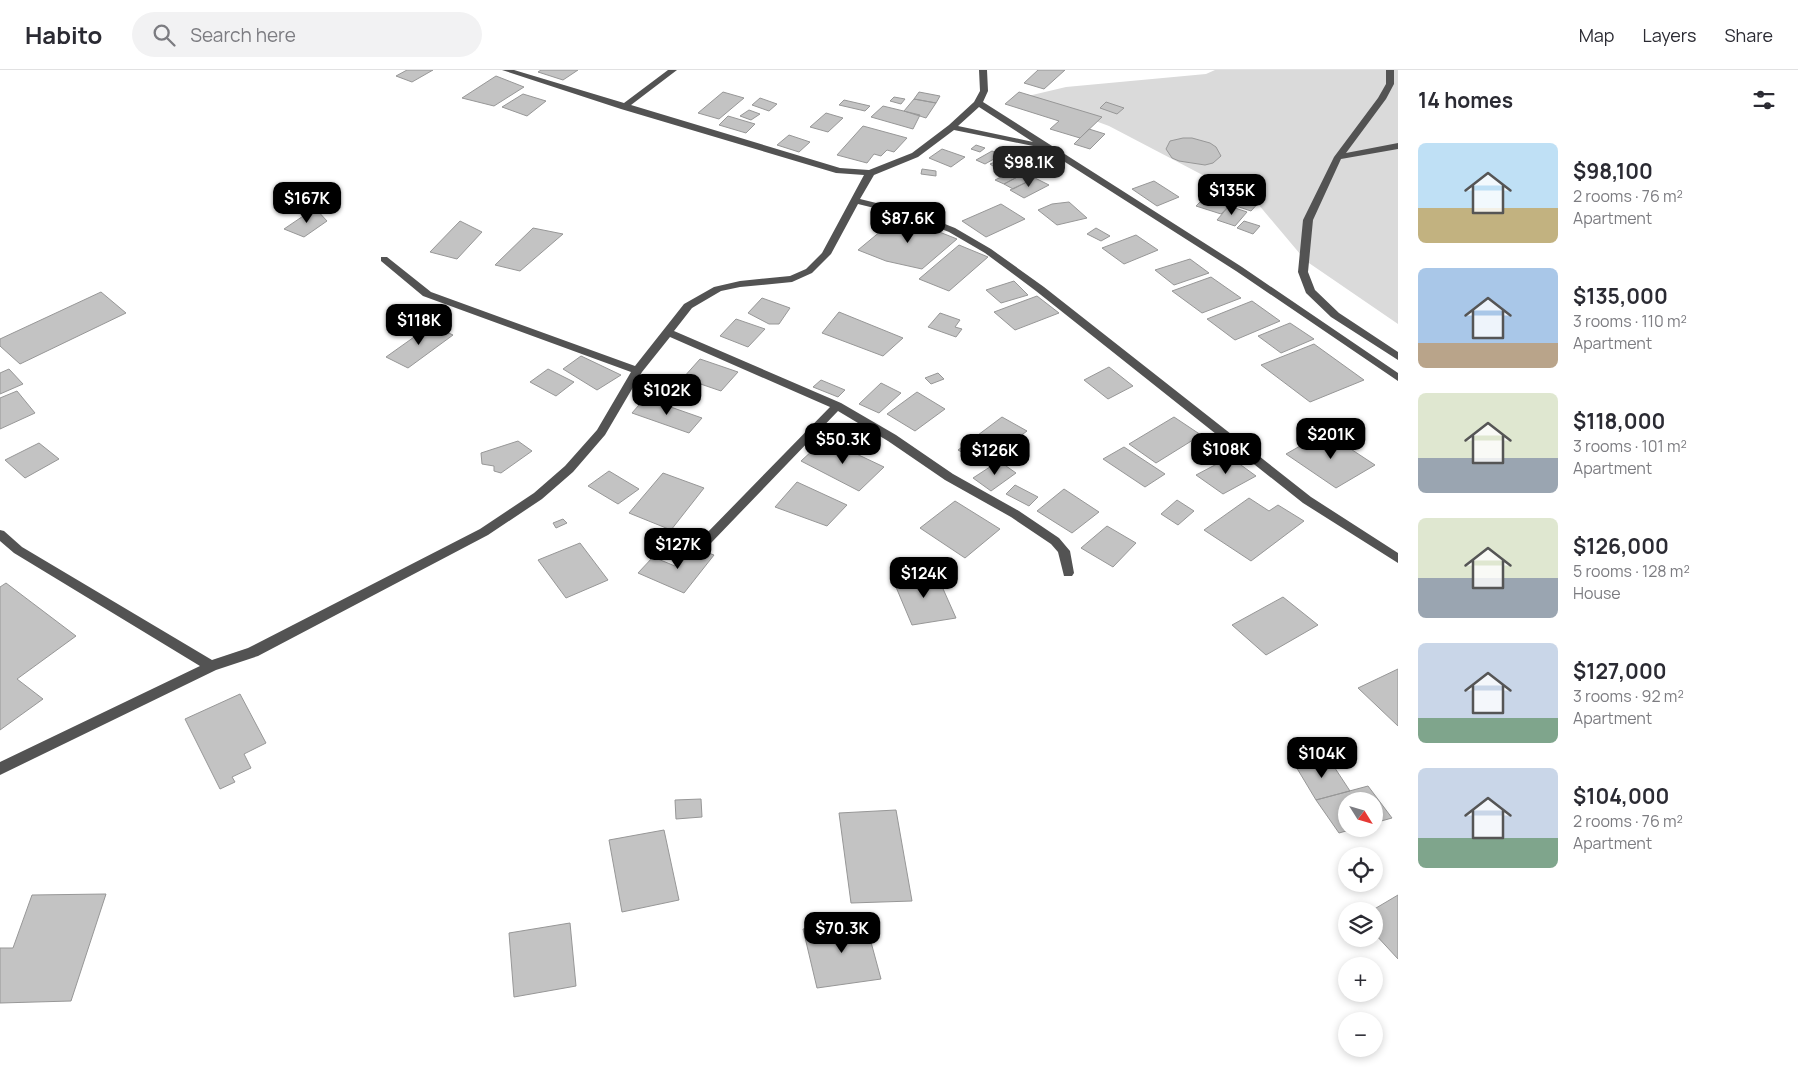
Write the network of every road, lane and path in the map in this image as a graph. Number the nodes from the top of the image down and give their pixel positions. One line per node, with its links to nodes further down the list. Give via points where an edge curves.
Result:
1 (506, 70): 6 (street)
2 (673, 70): 6 (street)
3 (983, 70): 5 (street, via 984,91)
4 (1390, 70): 10 (street, via 1390,84 1382,99)
5 (978, 103): 7 (street); 9 (street)
6 (624, 107): 11 (street, via 839,171)
7 (952, 127): 9 (street); 11 (street, via 915,155)
8 (1398, 146): 10 (street)
9 (1049, 148): 17 (street, via 1240,269)
10 (1338, 156): 15 (street, via 1308,220 1303,272 1310,291 1335,315)
11 (870, 173): 12 (street)
12 (855, 201): 14 (street, via 826,254 809,271 792,279 718,289 688,306); 21 (street, via 914,215 952,230 988,250 1307,500)
13 (384, 259): 16 (street, via 427,294)
14 (668, 332): 16 (street); 18 (street)
15 (1398, 357)
16 (637, 371): 23 (street, via 601,432 570,469 538,496 484,532 370,592 253,652)
17 (1398, 378)
18 (837, 406): 19 (street); 22 (street, via 1054,541 1064,551)
19 (708, 540)
20 (3, 541): 23 (street)
21 (1398, 560)
22 (1068, 573)
23 (211, 666): 24 (street)
24 (0, 769)

